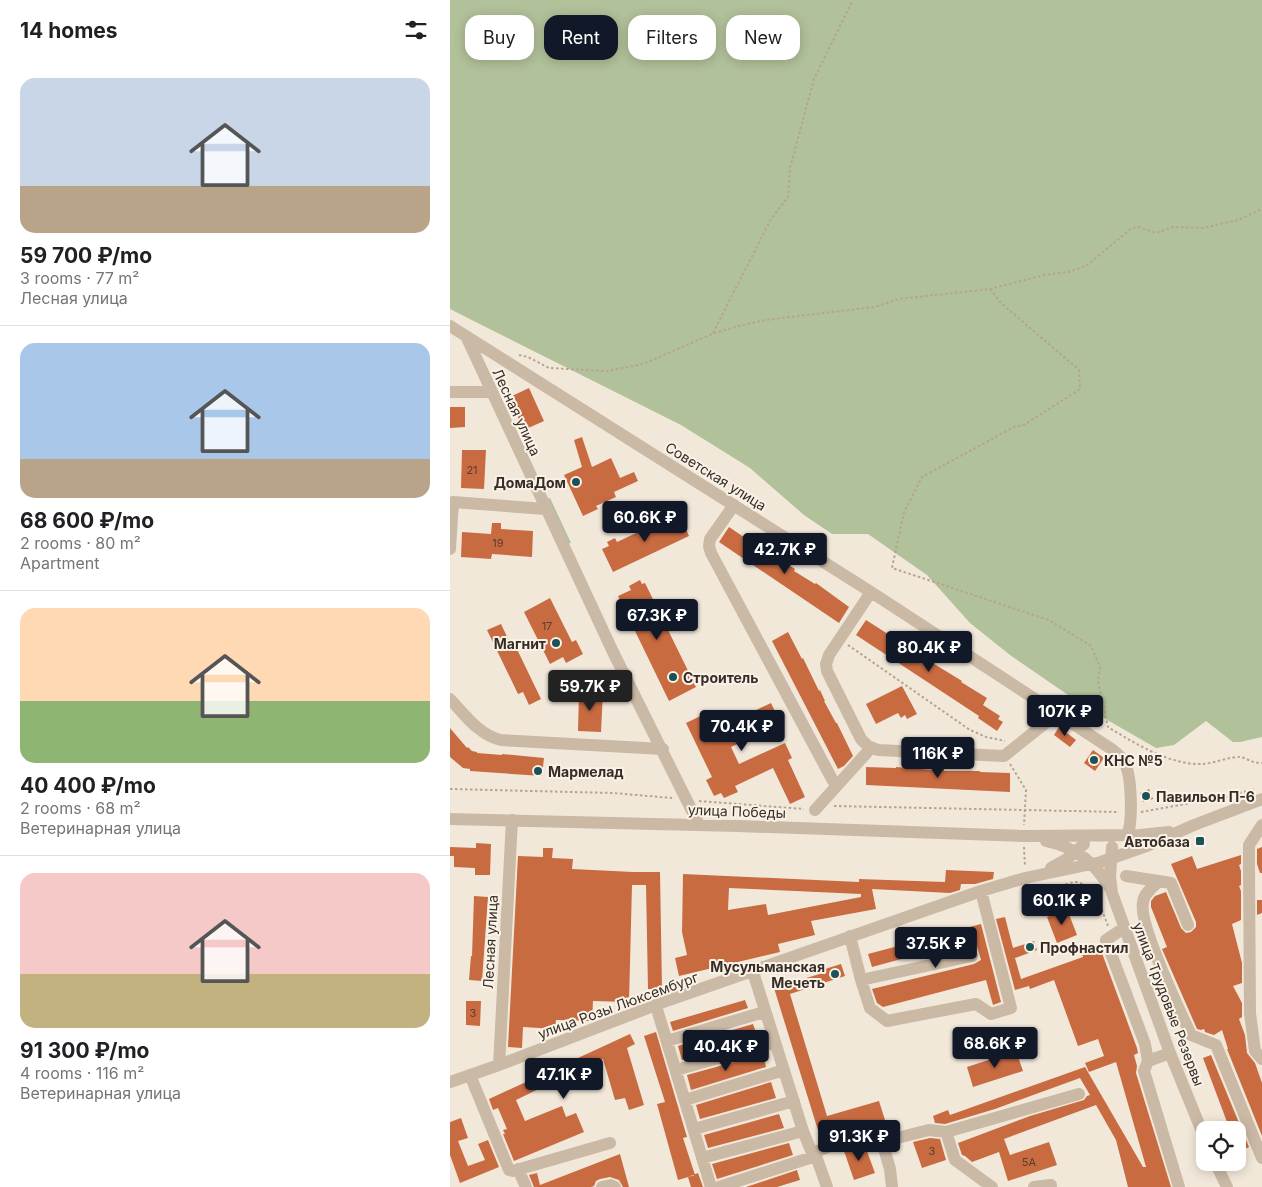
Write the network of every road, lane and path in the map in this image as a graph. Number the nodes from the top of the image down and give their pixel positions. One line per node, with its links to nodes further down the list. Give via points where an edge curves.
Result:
1 (853, 0): 5 (path, via 814,79 790,168 788,197 771,219)
2 (1262, 209): 3 (path, via 1238,220 1202,228 1173,227 1156,232 1132,228 1086,266)
3 (990, 289): 5 (path, via 899,299 874,307 765,320); 21 (path, via 1002,304 1079,370 1080,389 1024,425 922,477 904,512 892,568 1049,620 1091,646 1100,667 1098,681 1108,727 1136,744 1186,762 1201,764 1240,757)
4 (450, 326): 6 (street, Советская улица)
5 (712, 334): 7 (path, via 644,364 607,370 549,368)
6 (466, 336): 9 (street, Лесная улица); 11 (street, Советская улица)
7 (519, 355)
8 (450, 392): 9 (street)
9 (490, 392): 12 (street, Лесная улица)
10 (452, 502): 12 (street); 13 (street)
11 (734, 505): 14 (street, Советская улица); 22 (street, via 710,539 709,546)
12 (546, 509): 20 (street, Лесная улица)
13 (450, 548)
14 (871, 592): 15 (street); 17 (street, Советская улица)
15 (839, 640): 18 (path, via 978,734); 19 (street, via 827,659 827,671 862,739)
16 (450, 699): 20 (street, via 482,733 491,738)
17 (1058, 713): 18 (street); 28 (street, Советская улица, via 1124,761)
18 (1019, 744): 19 (street, via 1001,756)
19 (871, 748): 27 (street)
20 (662, 749): 26 (street, Лесная улица)
21 (1262, 763)
22 (832, 781)
23 (1262, 786): 28 (path, via 1225,797)
24 (450, 789): 26 (path, via 613,793)
25 (1262, 799): 32 (street, улица Розы Люксембург)
26 (688, 800): 27 (path); 31 (street, Лесная улица)
27 (815, 810): 28 (path, via 834,806)
28 (1131, 812): 34 (street, via 1139,828); 37 (street, Советская улица)
29 (450, 819): 30 (street, улица Победы)
30 (512, 820): 31 (street, улица Победы); 59 (street, Лесная улица)
31 (699, 825): 36 (street, улица Победы)
32 (1194, 825): 34 (street, улица Розы Люксембург); 39 (street, улица Розы Люксембург, via 1149,845)
33 (1262, 825): 53 (street, via 1249,845)
34 (1158, 834): 37 (street, улица Розы Люксембург)
35 (1098, 835): 36 (street, улица Победы); 37 (street, улица Розы Люксембург); 38 (street, via 1090,837); 39 (street, via 1110,841)
36 (1024, 836): 38 (street, улица Победы)
37 (1127, 836)
38 (1080, 848): 39 (street); 41 (street, via 1061,863)
39 (1101, 859): 41 (street, улица Розы Люксембург); 44 (street, улица Трудовые Резервы, via 1110,877); 44 (street, via 1101,873)
40 (1126, 876): 42 (street)
41 (1025, 878): 43 (street, улица Розы Люксембург)
42 (1159, 881): 45 (street, via 1171,883); 75 (street, via 1142,902 1155,953 1190,1036 1216,1046)
43 (981, 891): 47 (street, улица Розы Люксембург); 50 (street, via 1011,1008 991,1014 976,1004 887,1021 870,1008)
44 (1112, 893): 46 (street, улица Трудовые Резервы)
45 (1188, 925)
46 (1124, 928): 56 (street, улица Трудовые Резервы); 58 (street, via 1106,940 1145,1044)
47 (850, 936): 49 (street, улица Розы Люксембург); 50 (street)
48 (972, 956): 50 (street)
49 (753, 972): 51 (street, улица Розы Люксембург); 52 (street)
50 (861, 980)
51 (656, 1006): 54 (street); 59 (street, улица Розы Люксембург)
52 (764, 1012): 54 (street); 55 (street)
53 (1256, 1012): 57 (street, via 1255,1051)
54 (667, 1041): 60 (street)
55 (775, 1042): 60 (street); 61 (street)
56 (1170, 1053): 58 (street); 67 (street, улица Трудовые Резервы)
57 (1262, 1059)
58 (1148, 1062): 88 (street, via 1144,1071)
59 (499, 1065): 62 (street, улица Розы Люксембург)
60 (676, 1070): 65 (street)
61 (784, 1070): 65 (street); 66 (street)
62 (470, 1076): 63 (street, улица Розы Люксембург); 76 (street, via 507,1169)
63 (450, 1082)
64 (1079, 1094): 70 (street)
65 (685, 1100): 68 (street)
66 (794, 1100): 68 (street); 69 (street)
67 (1198, 1121)
68 (694, 1129): 74 (street)
69 (803, 1130): 73 (street); 74 (street)
70 (946, 1132): 71 (street, via 929,1130 889,1140); 86 (street, via 955,1160)
71 (881, 1138): 73 (street, via 852,1138); 85 (street)
72 (610, 1142): 76 (street)
73 (814, 1154): 83 (street); 84 (street)
74 (702, 1158): 82 (street)
75 (1262, 1158)
76 (518, 1169): 79 (street)
77 (1218, 1171): 89 (street)
78 (1051, 1185): 87 (street)
79 (526, 1187)
80 (602, 1187): 81 (street)
81 (614, 1187)
82 (712, 1187)
83 (719, 1187)
84 (827, 1187)
85 (892, 1187)
86 (992, 1187)
87 (1034, 1187)
88 (1179, 1187)
89 (1226, 1187)

